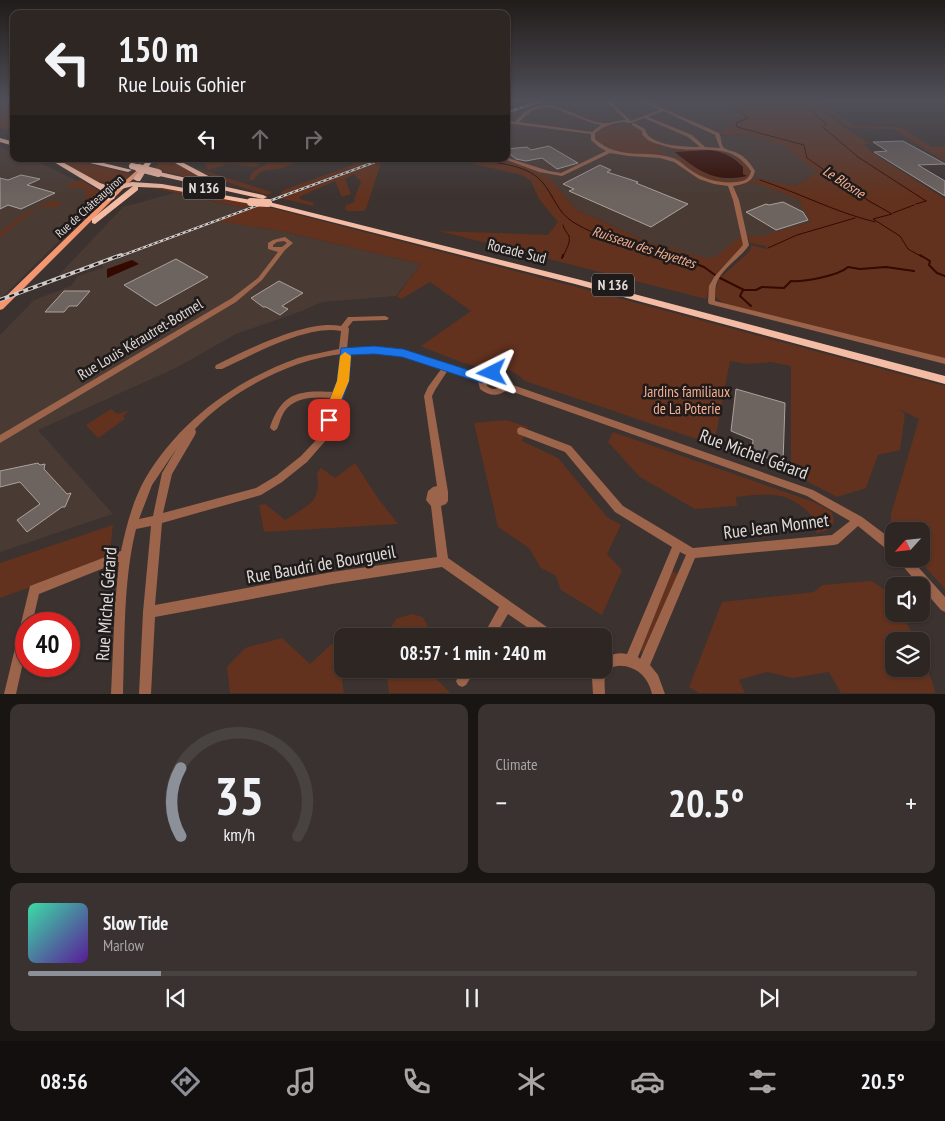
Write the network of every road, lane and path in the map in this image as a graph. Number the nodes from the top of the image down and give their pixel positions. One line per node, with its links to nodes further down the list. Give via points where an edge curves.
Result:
1 (588, 132): 5 (street)
2 (644, 132): 7 (street, via 647,138 666,145)
3 (681, 132): 7 (street)
4 (711, 132): 6 (street, via 719,136)
5 (593, 133): 10 (street, via 595,141)
6 (720, 144): 8 (street); 9 (street)
7 (703, 147): 8 (street)
8 (714, 148): 9 (street)
9 (723, 149): 25 (street, via 746,161 753,171 747,181)
10 (610, 151): 11 (street, via 562,175); 25 (street, via 669,159 706,180)
11 (510, 160)
12 (57, 162): 23 (highway)
13 (96, 162): 19 (highway, Rocade Sud / N 136)
14 (109, 162): 19 (highway, Rocade Sud / N 136)
15 (151, 162): 22 (highway)
16 (151, 162): 22 (main road, Rue de Châteaugiron)
17 (176, 162): 20 (highway)
18 (180, 162): 20 (highway)
19 (130, 168): 21 (highway, Rocade Sud / N 136)
20 (192, 171): 27 (highway)
21 (156, 174): 27 (highway, Rocade Sud / N 136); 29 (highway, Rocade Sud / N 136)
22 (133, 181): 24 (highway); 26 (highway); 30 (main road, Rue de Châteaugiron)
23 (98, 185): 26 (highway, via 108,189); 28 (highway, via 110,193)
24 (149, 185): 29 (highway); 30 (highway, via 131,190)
25 (730, 185): 37 (street, via 746,245 714,281 710,302)
26 (120, 188): 28 (main road, Rue de Châteaugiron)
27 (232, 190): 29 (highway, Rocade Sud / N 136)
28 (110, 199): 32 (main road, Rue de Châteaugiron)
29 (265, 202): 40 (highway, Rocade Sud / N 136, via 582,277); 42 (highway, Rocade Sud / N 136)
30 (95, 221): 32 (main road, Rue de Châteaugiron)
31 (283, 249): 48 (street, Rue Louis Kérautret-Botmel, via 260,279 234,300)
32 (58, 251): 33 (main road, Rue de Châteaugiron)
33 (0, 306)
34 (384, 318): 35 (street, via 351,319)
35 (344, 328): 36 (street); 39 (street, via 332,327 286,338)
36 (344, 351): 38 (street, Rue Michel Gérard, via 393,352); 44 (street, via 343,381); 45 (street, Rue Michel Gérard, via 285,366 248,383)
37 (945, 361)
38 (447, 366): 41 (street, Rue Michel Gérard); 56 (street, via 428,396 444,501 436,504)
39 (219, 367)
40 (945, 372)
41 (482, 379): 43 (street, via 498,374 505,378); 43 (street, via 483,387 489,392 498,392)
42 (945, 380)
43 (506, 386): 50 (street, Rue Michel Gérard, via 792,486 830,502)
44 (337, 395): 46 (street, via 307,393 288,402 281,407); 49 (street, via 323,439 270,486)
45 (222, 400): 49 (street, Rue Michel Gérard, via 189,435 167,473); 51 (street, Rue Michel Gérard, via 177,442 151,478)
46 (274, 427)
47 (521, 431): 53 (street, via 568,448 619,509)
48 (0, 439)
49 (157, 520): 51 (street); 61 (street, Rue Michel Gérard)
50 (858, 520): 52 (street, Rue Michel Gérard); 54 (street, Rue Jean Monnet, via 834,540)
51 (132, 524): 55 (street, Rue Michel Gérard)
52 (885, 541)
53 (678, 545): 54 (street); 64 (street)
54 (692, 553): 66 (street)
55 (125, 556): 60 (street, via 34,590); 72 (street, Rue Michel Gérard)
56 (443, 561): 58 (street); 61 (street, Rue Baudri de Bourgueil)
57 (912, 568): 59 (street)
58 (507, 605): 62 (street); 63 (street)
59 (945, 606)
60 (29, 612)
61 (149, 612): 73 (street, Rue Michel Gérard)
62 (494, 628)
63 (539, 628)
64 (631, 659): 65 (street); 66 (street)
65 (612, 661)
66 (643, 666): 75 (street, via 653,678)
67 (15, 672): 71 (street)
68 (464, 678): 70 (street)
69 (597, 678): 74 (street)
70 (462, 681)
71 (10, 694)
72 (117, 694)
73 (145, 694)
74 (599, 694)
75 (659, 694)

